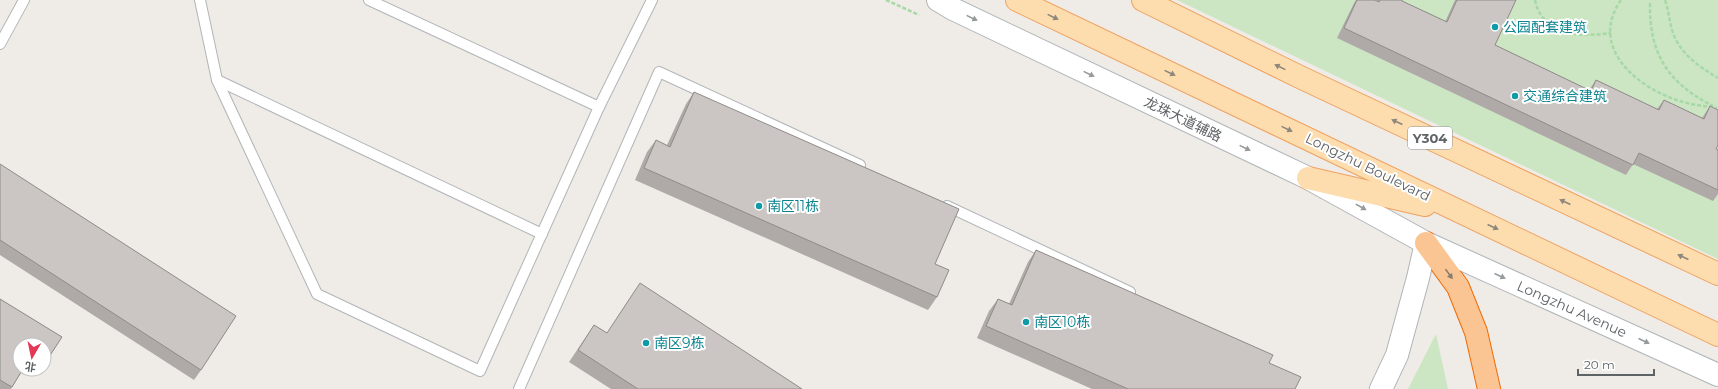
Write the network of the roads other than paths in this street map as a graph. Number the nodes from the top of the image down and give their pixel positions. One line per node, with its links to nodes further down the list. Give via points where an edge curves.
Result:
1 (24, 0): 8 (lane)
2 (200, 0): 9 (lane)
3 (369, 0): 10 (lane)
4 (652, 0): 10 (lane)
5 (938, 0): 12 (main road, 龙珠大道辅路, one-way to 12)
6 (1017, 0): 14 (main road, Longzhu Boulevard, one-way to 14)
7 (1143, 0): 17 (main road, Y304, one-way to 7, via 1302,78)
8 (0, 44)
9 (217, 80): 15 (lane); 15 (lane, via 317,294 480,371)
10 (599, 107): 15 (lane)
11 (869, 170): 21 (lane, via 660,72)
12 (1308, 178): 14 (main road); 16 (main road, 龙珠大道辅路, one-way to 16)
13 (941, 203): 18 (lane)
14 (1465, 214): 19 (main road, Longzhu Boulevard, one-way to 19)
15 (542, 234)
16 (1426, 243): 20 (main road, Longzhu Avenue, one-way to 20); 22 (main road, via 1397,355); 23 (highway, one-way to 23, via 1458,287 1476,332)
17 (1718, 274)
18 (1136, 295)
19 (1718, 335)
20 (1718, 374)
21 (522, 388)
22 (1381, 389)
23 (1489, 389)

